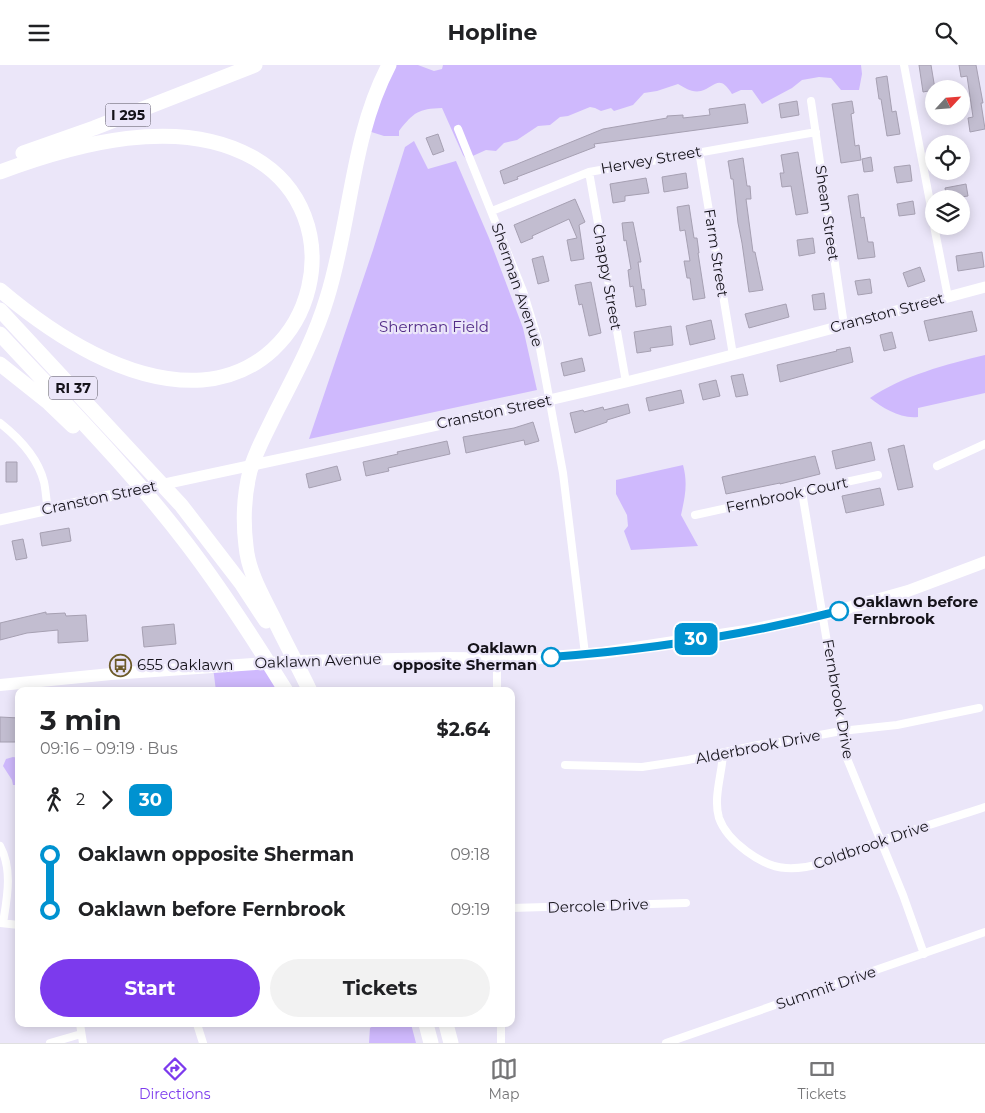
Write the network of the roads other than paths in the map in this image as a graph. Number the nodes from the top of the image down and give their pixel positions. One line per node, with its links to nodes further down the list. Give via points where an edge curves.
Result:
1 (255, 65): 8 (highway, I 295)
2 (389, 65): 39 (highway, via 367,116 327,299 314,336 254,459 248,483 247,556)
3 (904, 65): 11 (street)
4 (811, 101): 6 (street, Shean Street)
5 (458, 129): 12 (street, Sherman Avenue)
6 (816, 132): 7 (street, Hervey Street); 18 (street, Shean Street)
7 (699, 151): 10 (street, Hervey Street); 20 (street, Farm Street)
8 (0, 161)
9 (0, 172): 15 (highway, via 69,150 124,139 181,137 229,147 266,166 294,197 309,235 312,265 303,308 282,340 246,368 201,380 163,377 109,361 58,333)
10 (589, 172): 12 (street, Hervey Street); 22 (street, Chappy Street)
11 (927, 190)
12 (492, 211): 23 (street, Sherman Avenue, via 533,321)
13 (936, 235): 16 (street)
14 (985, 287): 16 (street, Cranston Street)
15 (0, 290)
16 (948, 297): 18 (street, Cranston Street)
17 (0, 310): 40 (highway, RI 37, via 193,521 241,583)
18 (844, 325): 20 (street, Cranston Street)
19 (0, 334): 27 (highway, RI 37)
20 (733, 355): 22 (street, Cranston Street)
21 (0, 363): 27 (highway, via 49,403)
22 (626, 382): 23 (street, Cranston Street)
23 (549, 400): 30 (street, Cranston Street); 35 (street, Sherman Avenue, via 563,473)
24 (0, 423): 30 (street, via 38,466)
25 (985, 444): 26 (street)
26 (937, 466)
27 (123, 473): 38 (highway, via 186,542 232,605)
28 (878, 475): 29 (street, Fernbrook Court)
29 (802, 492): 31 (street, Fernbrook Court); 34 (street, Fernbrook Drive)
30 (48, 509): 32 (street, Cranston Street)
31 (695, 515)
32 (0, 520)
33 (985, 562): 34 (main road, Oaklawn Avenue, via 908,591)
34 (823, 615): 35 (main road, Oaklawn Avenue, via 746,631); 43 (street, Fernbrook Drive)
35 (585, 654): 36 (main road, Oaklawn Avenue)
36 (497, 659): 37 (main road, Oaklawn Avenue, via 297,661); 41 (street)
37 (0, 685)
38 (283, 687)
39 (307, 687)
40 (307, 687)
41 (497, 687)
42 (979, 708): 43 (street, Alderbrook Drive, via 897,725)
43 (841, 731): 44 (street, Alderbrook Drive); 47 (street, Fernbrook Drive, via 846,756)
44 (723, 754): 45 (street, Alderbrook Drive, via 642,767); 47 (street, Coldbrook Drive, via 719,817 734,839 762,862 780,868 806,867)
45 (564, 765)
46 (985, 807): 47 (street, Coldbrook Drive)
47 (881, 841): 54 (street, Fernbrook Drive)
48 (0, 846): 51 (street, via 9,884)
49 (686, 903): 50 (street, Dercole Drive)
50 (515, 909)
51 (1, 923): 52 (street)
52 (15, 925)
53 (985, 932): 54 (street, Summit Drive)
54 (924, 954): 67 (street, Summit Drive)
55 (80, 1027): 60 (street)
56 (199, 1027): 63 (street)
57 (427, 1027): 64 (highway)
58 (447, 1027): 65 (highway)
59 (501, 1027): 66 (street)
60 (81, 1034): 61 (street); 62 (street)
61 (50, 1043)
62 (83, 1043)
63 (202, 1043)
64 (431, 1043)
65 (451, 1043)
66 (501, 1043)
67 (666, 1043)

